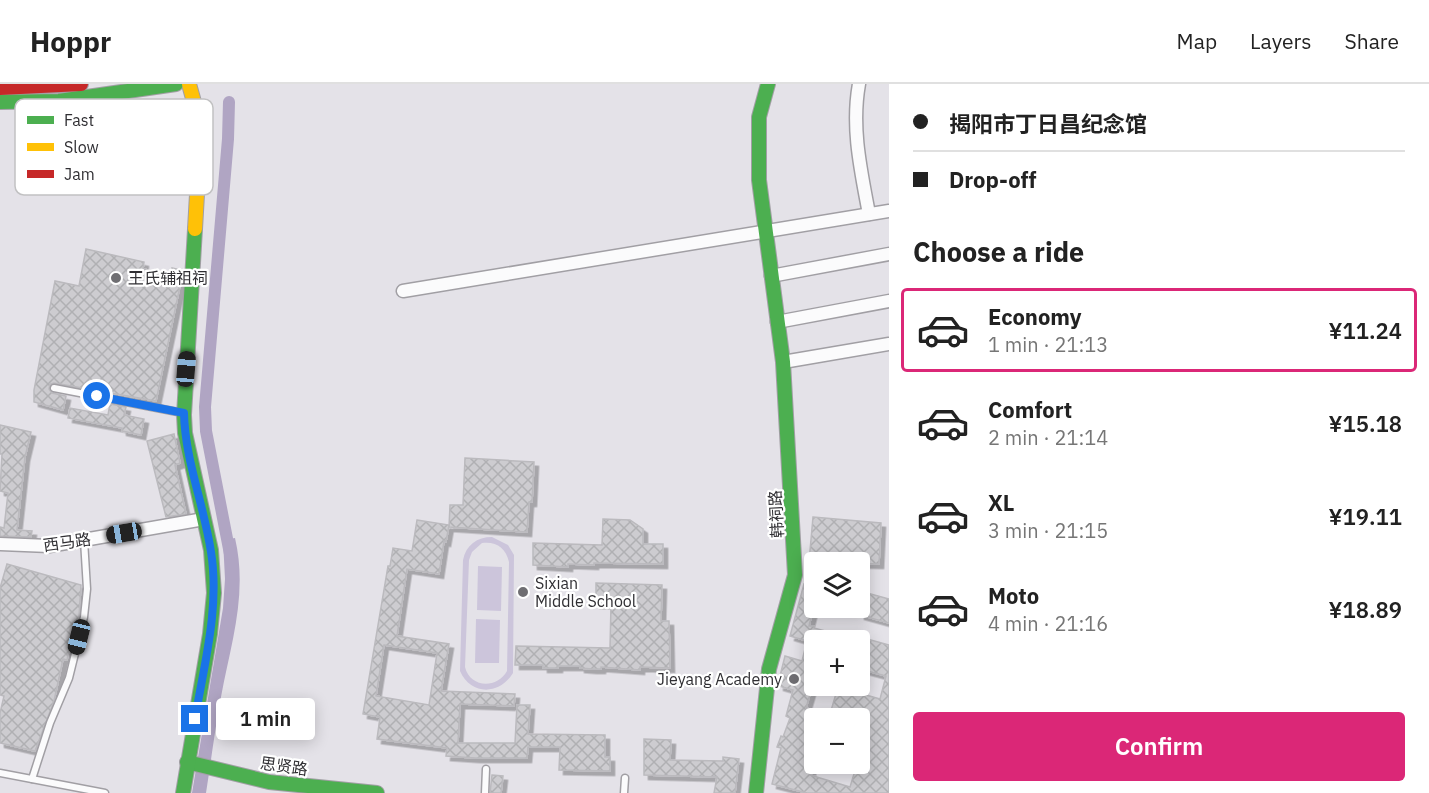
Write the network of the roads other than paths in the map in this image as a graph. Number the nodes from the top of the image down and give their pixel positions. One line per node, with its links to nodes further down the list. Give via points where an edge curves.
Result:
1 (81, 84): 6 (street)
2 (176, 84): 7 (street)
3 (189, 84): 8 (street)
4 (768, 84): 14 (street, 韩祠路, via 759,117 759,180)
5 (859, 84): 13 (street, via 855,138)
6 (0, 88)
7 (73, 99)
8 (193, 99)
9 (0, 102): 10 (street)
10 (15, 102)
11 (197, 195): 23 (street)
12 (889, 211): 13 (street)
13 (869, 214): 14 (street)
14 (765, 230): 16 (street, 韩祠路); 17 (street)
15 (889, 254): 16 (street)
16 (771, 276): 19 (street, 韩祠路)
17 (403, 291)
18 (889, 301): 19 (street)
19 (777, 322): 21 (street, 韩祠路)
20 (889, 344): 21 (street)
21 (783, 362): 37 (street, 韩祠路, via 795,575 769,669)
22 (54, 388): 23 (lane)
23 (184, 413): 24 (street)
24 (204, 519): 25 (street, 西马路); 27 (street, via 214,593)
25 (84, 540): 26 (street, 西马路, via 49,546); 31 (lane, via 84,617 69,678)
26 (0, 544)
27 (190, 763): 33 (street); 34 (street, 思贤路, via 269,782)
28 (486, 770): 35 (lane)
29 (0, 773): 31 (lane)
30 (625, 778): 36 (lane)
31 (32, 779): 32 (lane)
32 (105, 793)
33 (183, 793)
34 (377, 793)
35 (485, 793)
36 (624, 793)
37 (756, 793)

